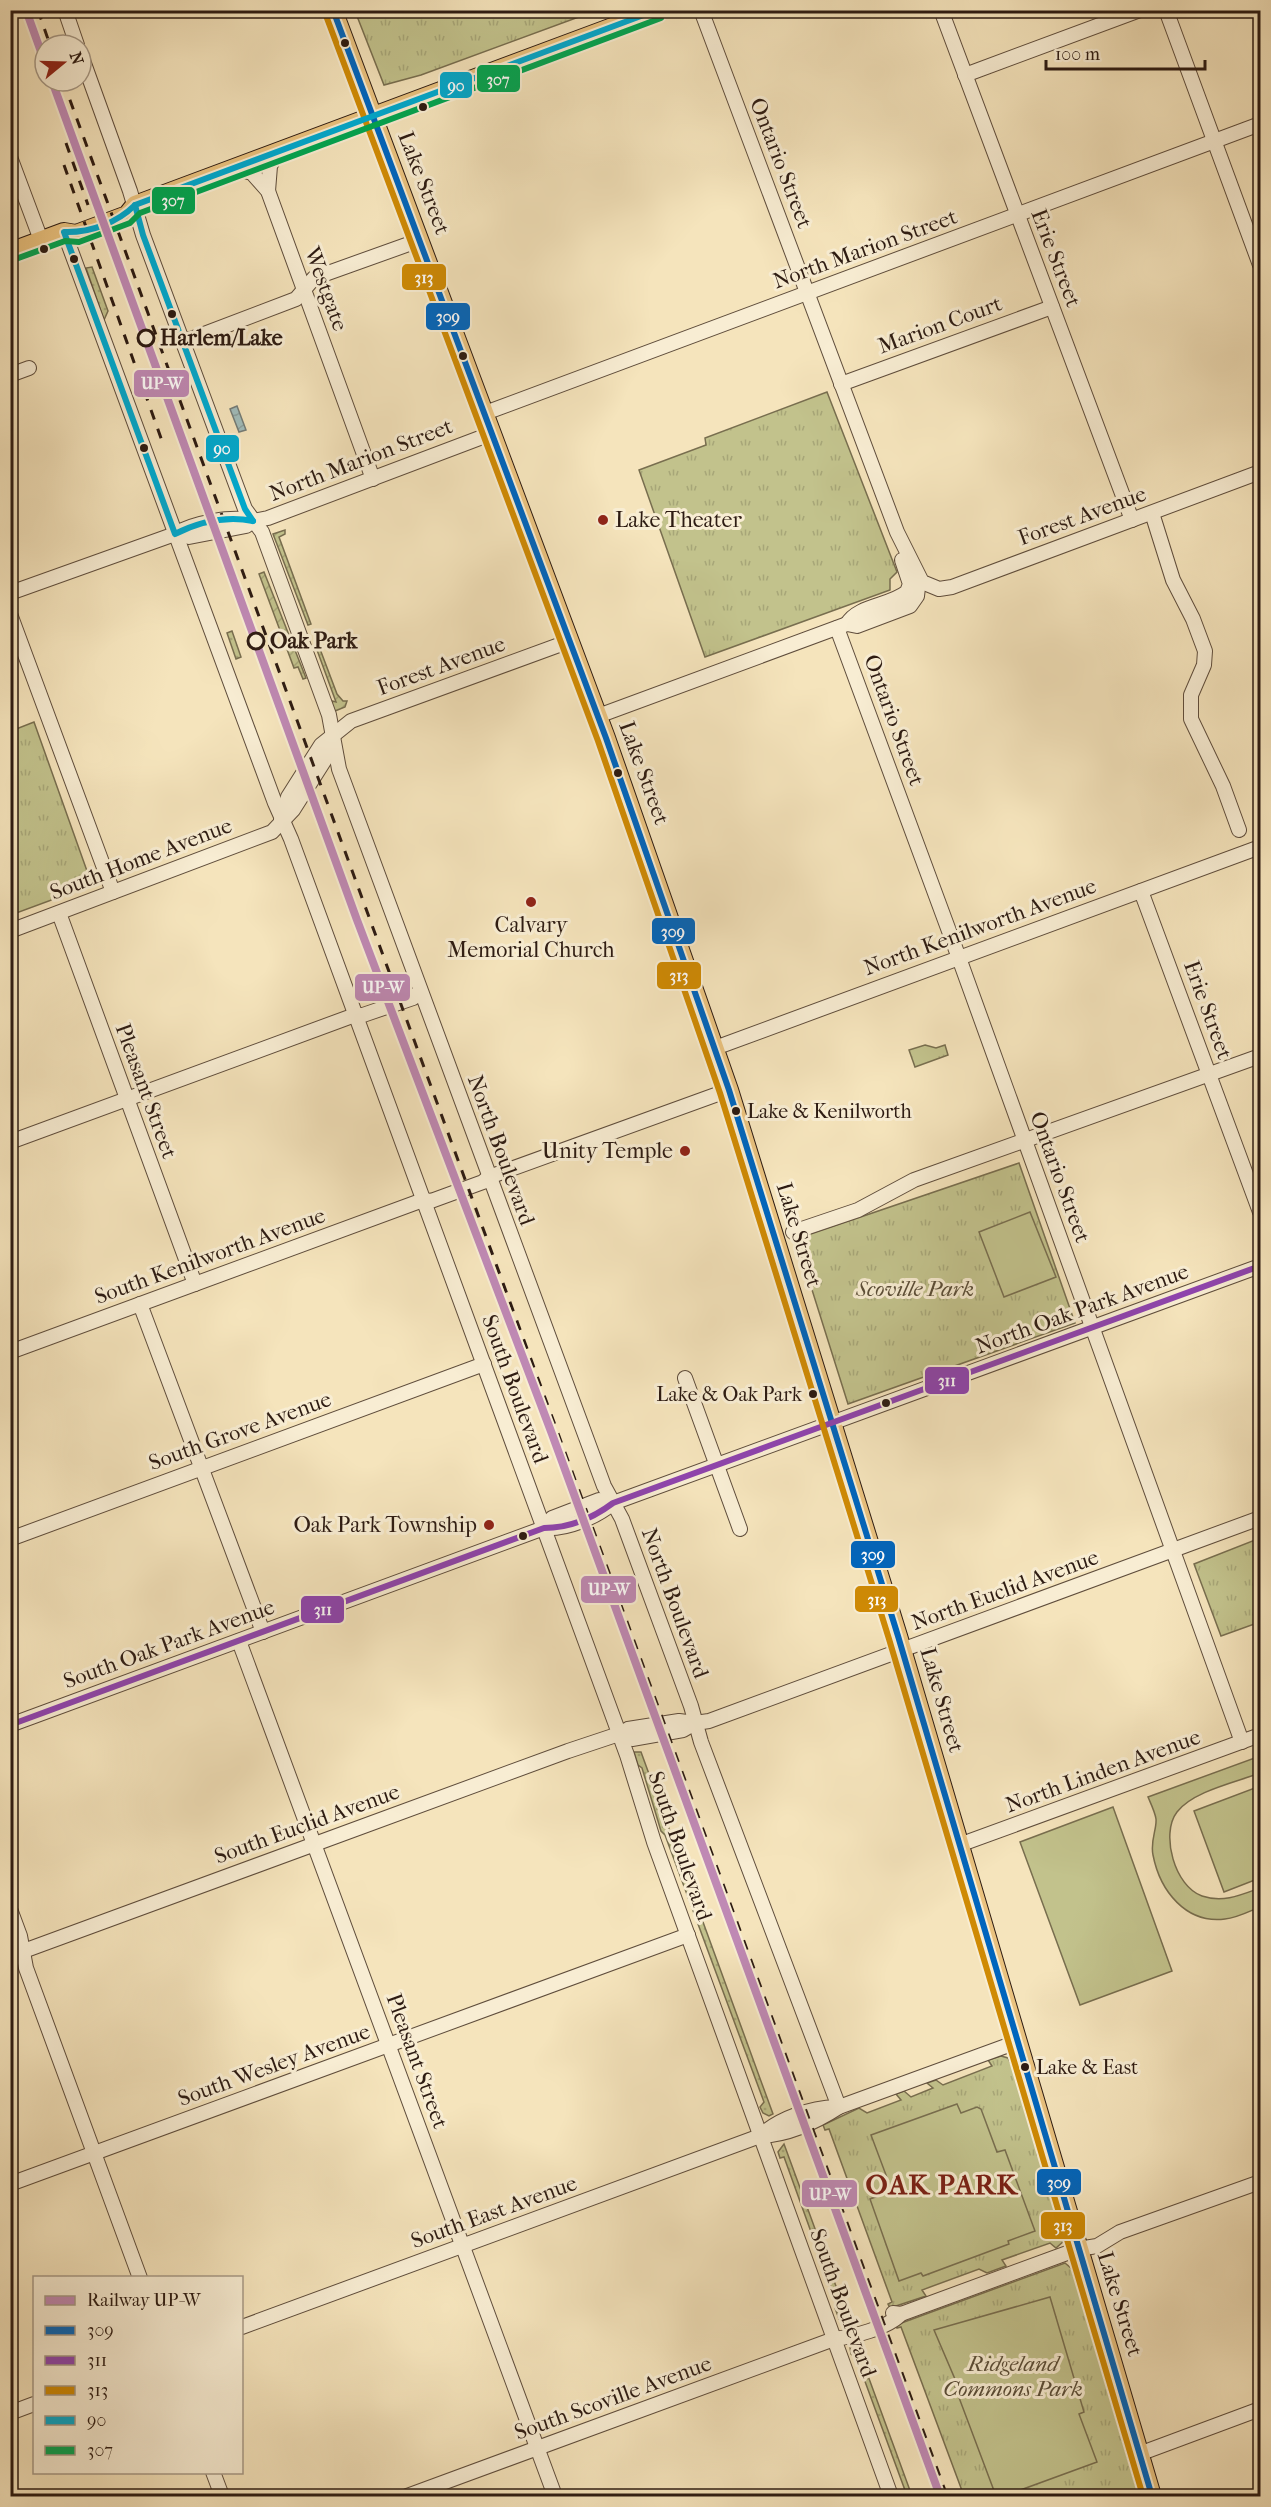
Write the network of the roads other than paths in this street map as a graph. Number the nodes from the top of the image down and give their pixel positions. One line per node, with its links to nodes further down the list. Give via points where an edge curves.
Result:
1 (65, 10): 8 (street)
2 (333, 10): 11 (main road, Lake Street)
3 (658, 10): 11 (main road)
4 (701, 10): 26 (street, Ontario Street)
5 (941, 10): 9 (street, Erie Street)
6 (1140, 10): 9 (street)
7 (1166, 10): 13 (street)
8 (73, 33)
9 (965, 75): 19 (street, Erie Street)
10 (93, 88): 18 (street, North Boulevard)
11 (374, 116): 14 (main road); 22 (main road, Lake Street)
12 (1260, 124): 13 (street, North Marion Street)
13 (1215, 141): 19 (street, North Marion Street); 24 (street)
14 (278, 152): 16 (main road); 17 (street, Westgate, via 270,166)
15 (10, 157): 21 (street)
16 (236, 168): 17 (street, Westgate, via 252,173); 18 (main road)
17 (268, 191): 25 (street, Westgate)
18 (135, 205): 20 (main road, via 117,219 76,234); 28 (street, North Boulevard)
19 (1018, 214): 26 (street, North Marion Street); 27 (street, Erie Street)
20 (64, 232): 21 (main road); 39 (street, South Boulevard)
21 (41, 240): 23 (main road)
22 (420, 240): 25 (street, via 314,279); 32 (main road, Lake Street)
23 (10, 252)
24 (1260, 265)
25 (304, 291): 28 (street, via 296,299); 35 (street, Westgate)
26 (807, 293): 31 (street, Ontario Street); 32 (street, North Marion Street)
27 (1052, 306): 31 (street, Marion Court); 37 (street, Erie Street)
28 (183, 342): 38 (street, North Boulevard, via 244,509)
29 (29, 368): 30 (street)
30 (10, 375)
31 (841, 384): 40 (street, Ontario Street, via 897,532 909,553)
32 (485, 413): 33 (main road, Lake Street)
33 (492, 433): 35 (street, North Marion Street); 44 (main road, Lake Street)
34 (1260, 472): 36 (street, Forest Avenue)
35 (373, 479): 38 (street, North Marion Street)
36 (1152, 513): 37 (street, Forest Avenue); 48 (street, via 1173,580 1205,651 1204,665 1191,695 1191,719)
37 (1132, 520): 40 (street, Forest Avenue, via 952,587 939,589)
38 (253, 521): 39 (street, North Marion Street, via 241,517 185,528); 46 (street, North Boulevard, via 262,532 328,715)
39 (175, 534): 41 (street, North Marion Street); 47 (street, South Boulevard)
40 (914, 575): 43 (street, via 914,602 852,616)
41 (10, 593)
42 (10, 614): 51 (street)
43 (842, 626): 45 (street); 54 (street, Ontario Street)
44 (570, 641): 45 (main road, Lake Street); 46 (street, Forest Avenue, via 351,721)
45 (598, 716): 57 (main road, Lake Street)
46 (332, 737): 47 (street, South Home Avenue, via 326,758 293,810); 55 (street, North Boulevard, via 337,764)
47 (281, 820): 51 (street, South Home Avenue, via 272,832); 56 (street, South Boulevard)
48 (1239, 830)
49 (1260, 847): 50 (street, North Kenilworth Avenue)
50 (1141, 891): 54 (street, North Kenilworth Avenue); 59 (street, Erie Street)
51 (112, 892): 52 (street, South Home Avenue)
52 (59, 913): 53 (street, South Home Avenue); 61 (street, Pleasant Street)
53 (10, 931)
54 (959, 958): 57 (street, North Kenilworth Avenue); 62 (street, Ontario Street)
55 (420, 991): 56 (street, via 409,990 361,1007); 64 (street, North Boulevard)
56 (355, 1015): 61 (street); 65 (street, South Boulevard)
57 (715, 1048): 60 (main road, Lake Street)
58 (1260, 1056): 59 (street)
59 (1209, 1075): 62 (street); 66 (street, Erie Street)
60 (729, 1090): 64 (street); 75 (main road, Lake Street)
61 (126, 1099): 63 (street); 69 (street, Pleasant Street)
62 (1026, 1141): 67 (street, via 914,1180 858,1210); 71 (street, Ontario Street)
63 (10, 1142)
64 (489, 1177): 65 (street, via 432,1201); 78 (street, North Boulevard)
65 (423, 1200): 69 (street, South Kenilworth Avenue); 73 (street, South Boulevard)
66 (1260, 1212)
67 (793, 1232)
68 (1260, 1266): 71 (street, North Oak Park Avenue)
69 (195, 1284): 70 (street, South Kenilworth Avenue)
70 (140, 1304): 72 (street, South Kenilworth Avenue); 77 (street)
71 (1091, 1328): 75 (street, North Oak Park Avenue); 83 (street, Ontario Street)
72 (10, 1352)
73 (484, 1364): 77 (street, South Grove Avenue); 80 (street, South Boulevard)
74 (685, 1378): 76 (street)
75 (832, 1423): 76 (street, North Oak Park Avenue); 86 (main road, Lake Street)
76 (717, 1465): 78 (street, North Oak Park Avenue); 81 (street)
77 (201, 1467): 82 (street, South Grove Avenue); 84 (street)
78 (613, 1503): 80 (street, North Oak Park Avenue, via 602,1512 556,1529); 87 (street, North Boulevard)
79 (1260, 1518): 83 (street, North Euclid Avenue)
80 (544, 1528): 84 (street, South Oak Park Avenue); 89 (street, South Boulevard)
81 (740, 1529)
82 (10, 1539)
83 (1172, 1550): 86 (street, North Euclid Avenue); 91 (street, Ontario Street)
84 (263, 1632): 85 (street, South Oak Park Avenue)
85 (239, 1641): 88 (street, South Oak Park Avenue); 92 (street, Pleasant Street)
86 (902, 1650): 87 (street, North Euclid Avenue); 93 (main road, Lake Street)
87 (695, 1723): 89 (street, North Euclid Avenue, via 683,1731 632,1739); 99 (street, North Boulevard)
88 (10, 1725)
89 (619, 1734): 92 (street, South Euclid Avenue); 95 (street, South Boulevard)
90 (1260, 1735): 91 (street, North Linden Avenue)
91 (1242, 1742): 93 (street, North Linden Avenue)
92 (314, 1844): 96 (street, South Euclid Avenue); 98 (street, Pleasant Street)
93 (959, 1845): 97 (main road, Lake Street)
94 (10, 1909): 96 (street, via 21,1936)
95 (688, 1935): 98 (street, South Wesley Avenue); 100 (street, South Boulevard)
96 (16, 1954): 101 (street, via 26,1968)
97 (1017, 2042): 99 (street, South East Avenue); 105 (main road, Lake Street)
98 (388, 2045): 101 (street, South Wesley Avenue); 104 (street, Pleasant Street)
99 (839, 2107): 100 (street, South East Avenue, via 777,2135)
100 (760, 2136): 104 (street, South East Avenue); 108 (street, South Boulevard)
101 (94, 2153): 103 (street, South Wesley Avenue); 106 (street)
102 (1260, 2182): 105 (street, South Scoville Avenue, via 1120,2232 1096,2246)
103 (10, 2184)
104 (462, 2246): 107 (street, South East Avenue); 112 (street, Pleasant Street)
105 (1078, 2249): 108 (street, South Scoville Avenue, via 849,2337); 113 (main road, Lake Street)
106 (140, 2276)
107 (243, 2327)
108 (834, 2339): 112 (street, South Scoville Avenue); 118 (street, South Boulevard)
109 (33, 2404): 111 (street)
110 (1260, 2409): 113 (street)
111 (10, 2413)
112 (537, 2449): 116 (street, South Scoville Avenue); 117 (street, Pleasant Street)
113 (1139, 2454): 119 (main road, Lake Street)
114 (214, 2474): 115 (street)
115 (222, 2496)
116 (406, 2496)
117 (555, 2496)
118 (891, 2496)
119 (1152, 2496)

